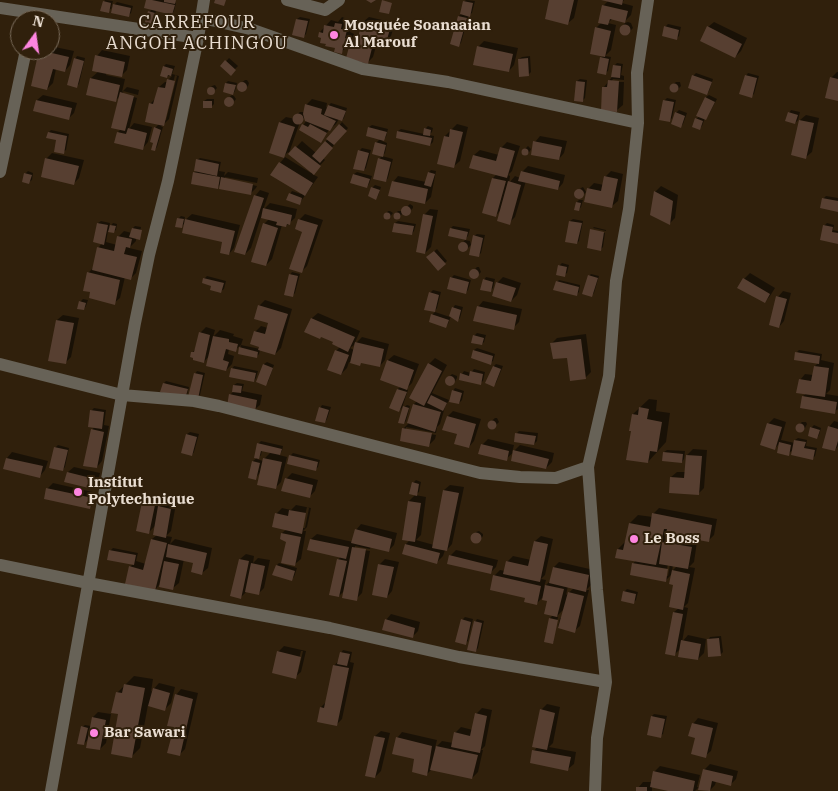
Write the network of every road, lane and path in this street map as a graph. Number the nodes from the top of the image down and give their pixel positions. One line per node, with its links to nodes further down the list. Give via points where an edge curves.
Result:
1 (204, 0): 5 (street)
2 (287, 0): 3 (street, via 325,10)
3 (339, 0)
4 (648, 0): 9 (street, via 637,73)
5 (202, 18): 7 (street); 9 (street, via 250,29 364,69 448,82)
6 (60, 20): 7 (street)
7 (198, 38): 12 (street, via 149,255)
8 (24, 60): 10 (street)
9 (638, 123): 13 (street, via 629,209 616,281 608,376)
10 (0, 172)
11 (0, 364): 12 (street)
12 (122, 395): 13 (street, via 219,406 480,473 556,478); 15 (street)
13 (588, 467): 16 (street)
14 (0, 565): 15 (street)
15 (88, 583): 16 (street, via 330,628 459,657); 17 (street)
16 (606, 682): 18 (street, via 596,738)
17 (51, 791)
18 (595, 791)

